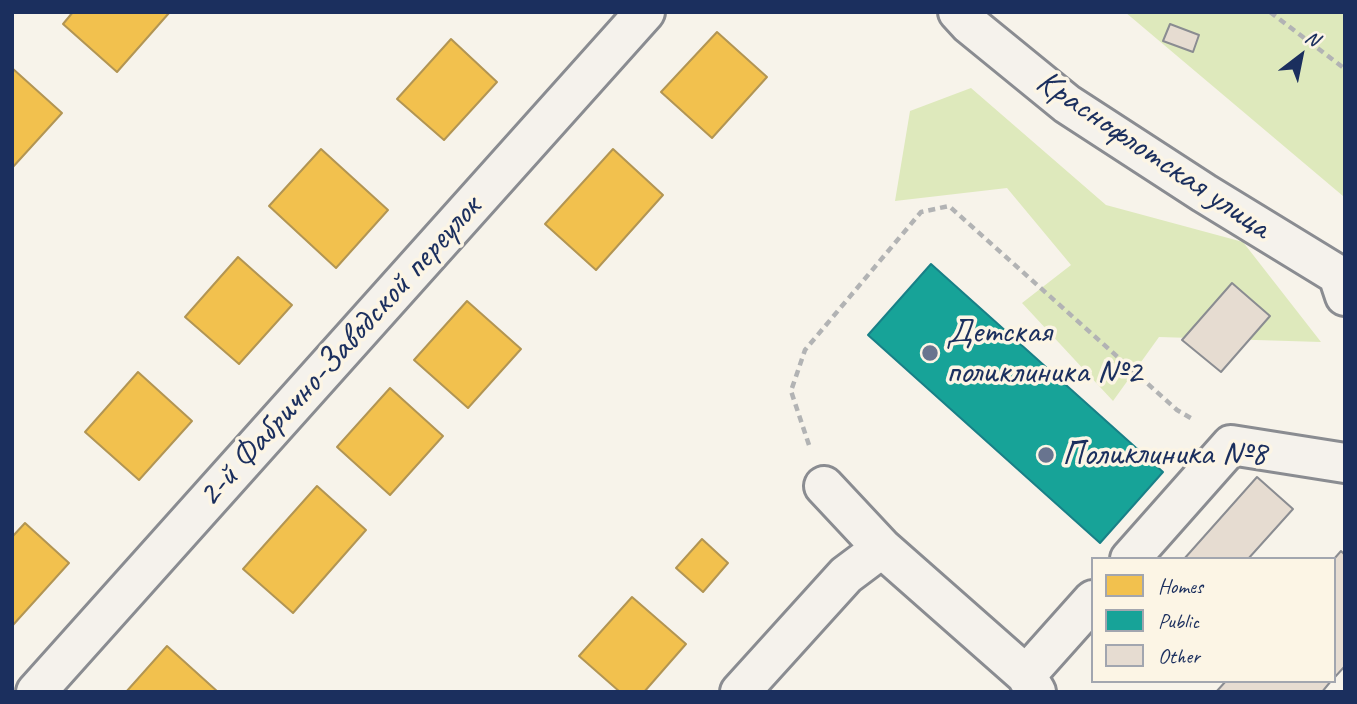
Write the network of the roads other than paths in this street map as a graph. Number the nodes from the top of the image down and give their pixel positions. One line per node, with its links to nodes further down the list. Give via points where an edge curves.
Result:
1 (645, 12): 10 (street, 2-й Фабрично-Заводской переулок)
2 (958, 12): 3 (street, Краснофлотская улица, via 1067,104 1338,275)
3 (1345, 296)
4 (1345, 463): 7 (street, via 1231,445)
5 (824, 486): 6 (street)
6 (882, 548): 9 (street); 11 (street, via 846,575)
7 (1132, 557)
8 (1091, 603): 9 (street)
9 (1031, 684)
10 (36, 692)
11 (740, 692)

